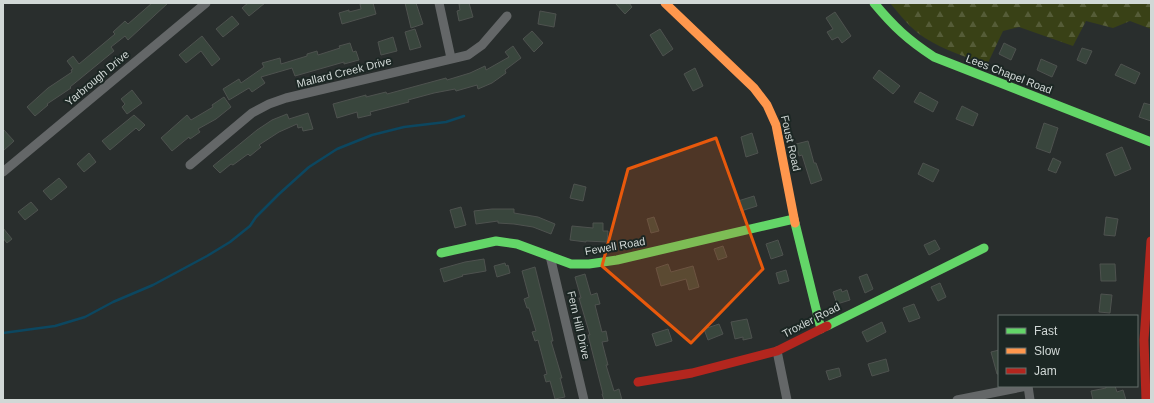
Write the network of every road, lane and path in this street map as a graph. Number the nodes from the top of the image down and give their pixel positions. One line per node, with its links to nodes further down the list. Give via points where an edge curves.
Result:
1 (206, 3): 9 (street, Yarbrough Drive)
2 (438, 3): 6 (street)
3 (665, 3): 10 (street, Foust Road, via 765,100 776,125)
4 (874, 3): 7 (street, Lees Chapel Road, via 890,23 911,42 934,57)
5 (507, 16): 6 (street, Mallard Creek Drive, via 482,45 468,55)
6 (451, 58): 8 (street, Mallard Creek Drive, via 269,104 252,113)
7 (1151, 142)
8 (190, 165)
9 (3, 172)
10 (794, 219): 14 (street, Fewell Road, via 617,260 571,264); 15 (street, Foust Road)
11 (1151, 241): 17 (street)
12 (984, 248): 15 (street, Troxler Road)
13 (442, 252): 14 (street, Fewell Road, via 496,241 517,244)
14 (550, 256): 21 (street, Fern Hill Drive)
15 (821, 329): 16 (street, Troxler Road)
16 (777, 351): 18 (street, Troxler Road, via 692,373); 22 (street)
17 (1140, 362): 25 (street)
18 (638, 382)
19 (1022, 387): 23 (street)
20 (1027, 387): 24 (street)
21 (584, 400)
22 (787, 400)
23 (956, 400)
24 (1030, 400)
25 (1146, 400)

